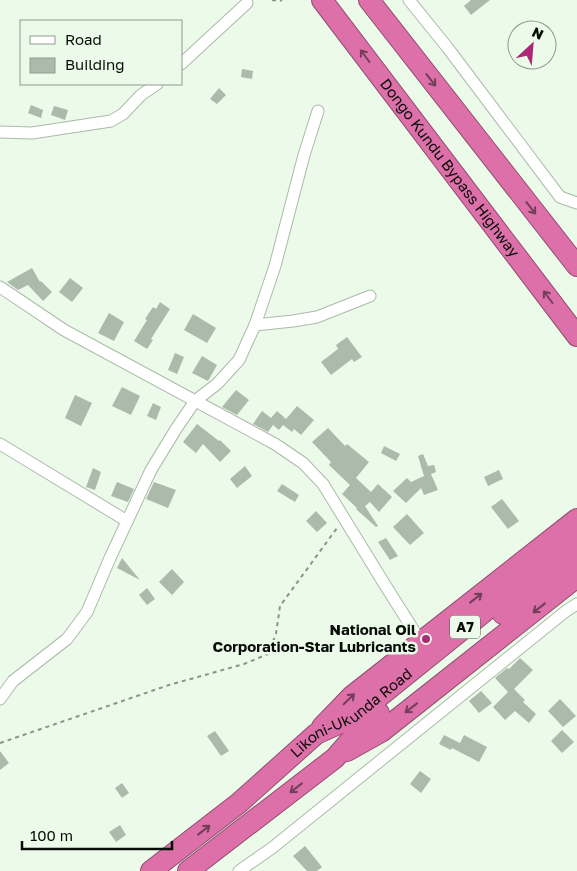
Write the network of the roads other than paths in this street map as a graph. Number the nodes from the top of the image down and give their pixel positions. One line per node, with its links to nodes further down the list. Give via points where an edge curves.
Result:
1 (322, 0): 14 (highway, Dongo Kundu Bypass Highway, one-way to 1)
2 (368, 0): 10 (highway, one-way to 10)
3 (409, 0): 9 (street, via 560,197)
4 (247, 3): 5 (street)
5 (182, 63)
6 (156, 85): 8 (street, via 111,121 32,133)
7 (318, 111): 13 (street)
8 (0, 132)
9 (577, 203)
10 (577, 266)
11 (0, 287): 15 (street, via 64,330)
12 (370, 296): 13 (street, via 318,316)
13 (256, 325): 15 (street, via 239,360 217,384)
14 (577, 336)
15 (195, 401): 18 (street, via 151,470); 23 (street, via 275,444 303,464 323,484)
16 (0, 444): 18 (street)
17 (577, 519): 23 (highway, one-way to 17)
18 (127, 521): 24 (street, via 87,612 67,638 13,681)
19 (577, 537): 25 (highway, Likoni-Ukunda Road / A7)
20 (577, 556): 25 (highway, Likoni-Ukunda Road / A7)
21 (577, 578): 27 (highway, one-way to 27, via 381,732)
22 (577, 604): 28 (street)
23 (421, 642): 26 (highway, one-way to 23, via 352,696)
24 (0, 699)
25 (358, 722): 26 (highway, Likoni-Ukunda Road / A7); 27 (highway, Likoni-Ukunda Road / A7)
26 (316, 734): 29 (highway, Likoni-Ukunda Road / A7, one-way to 26, via 239,803)
27 (335, 758): 30 (highway, Likoni-Ukunda Road / A7, one-way to 30)
28 (272, 848): 31 (street); 32 (street)
29 (151, 871)
30 (188, 871)
31 (239, 871)
32 (255, 871)

